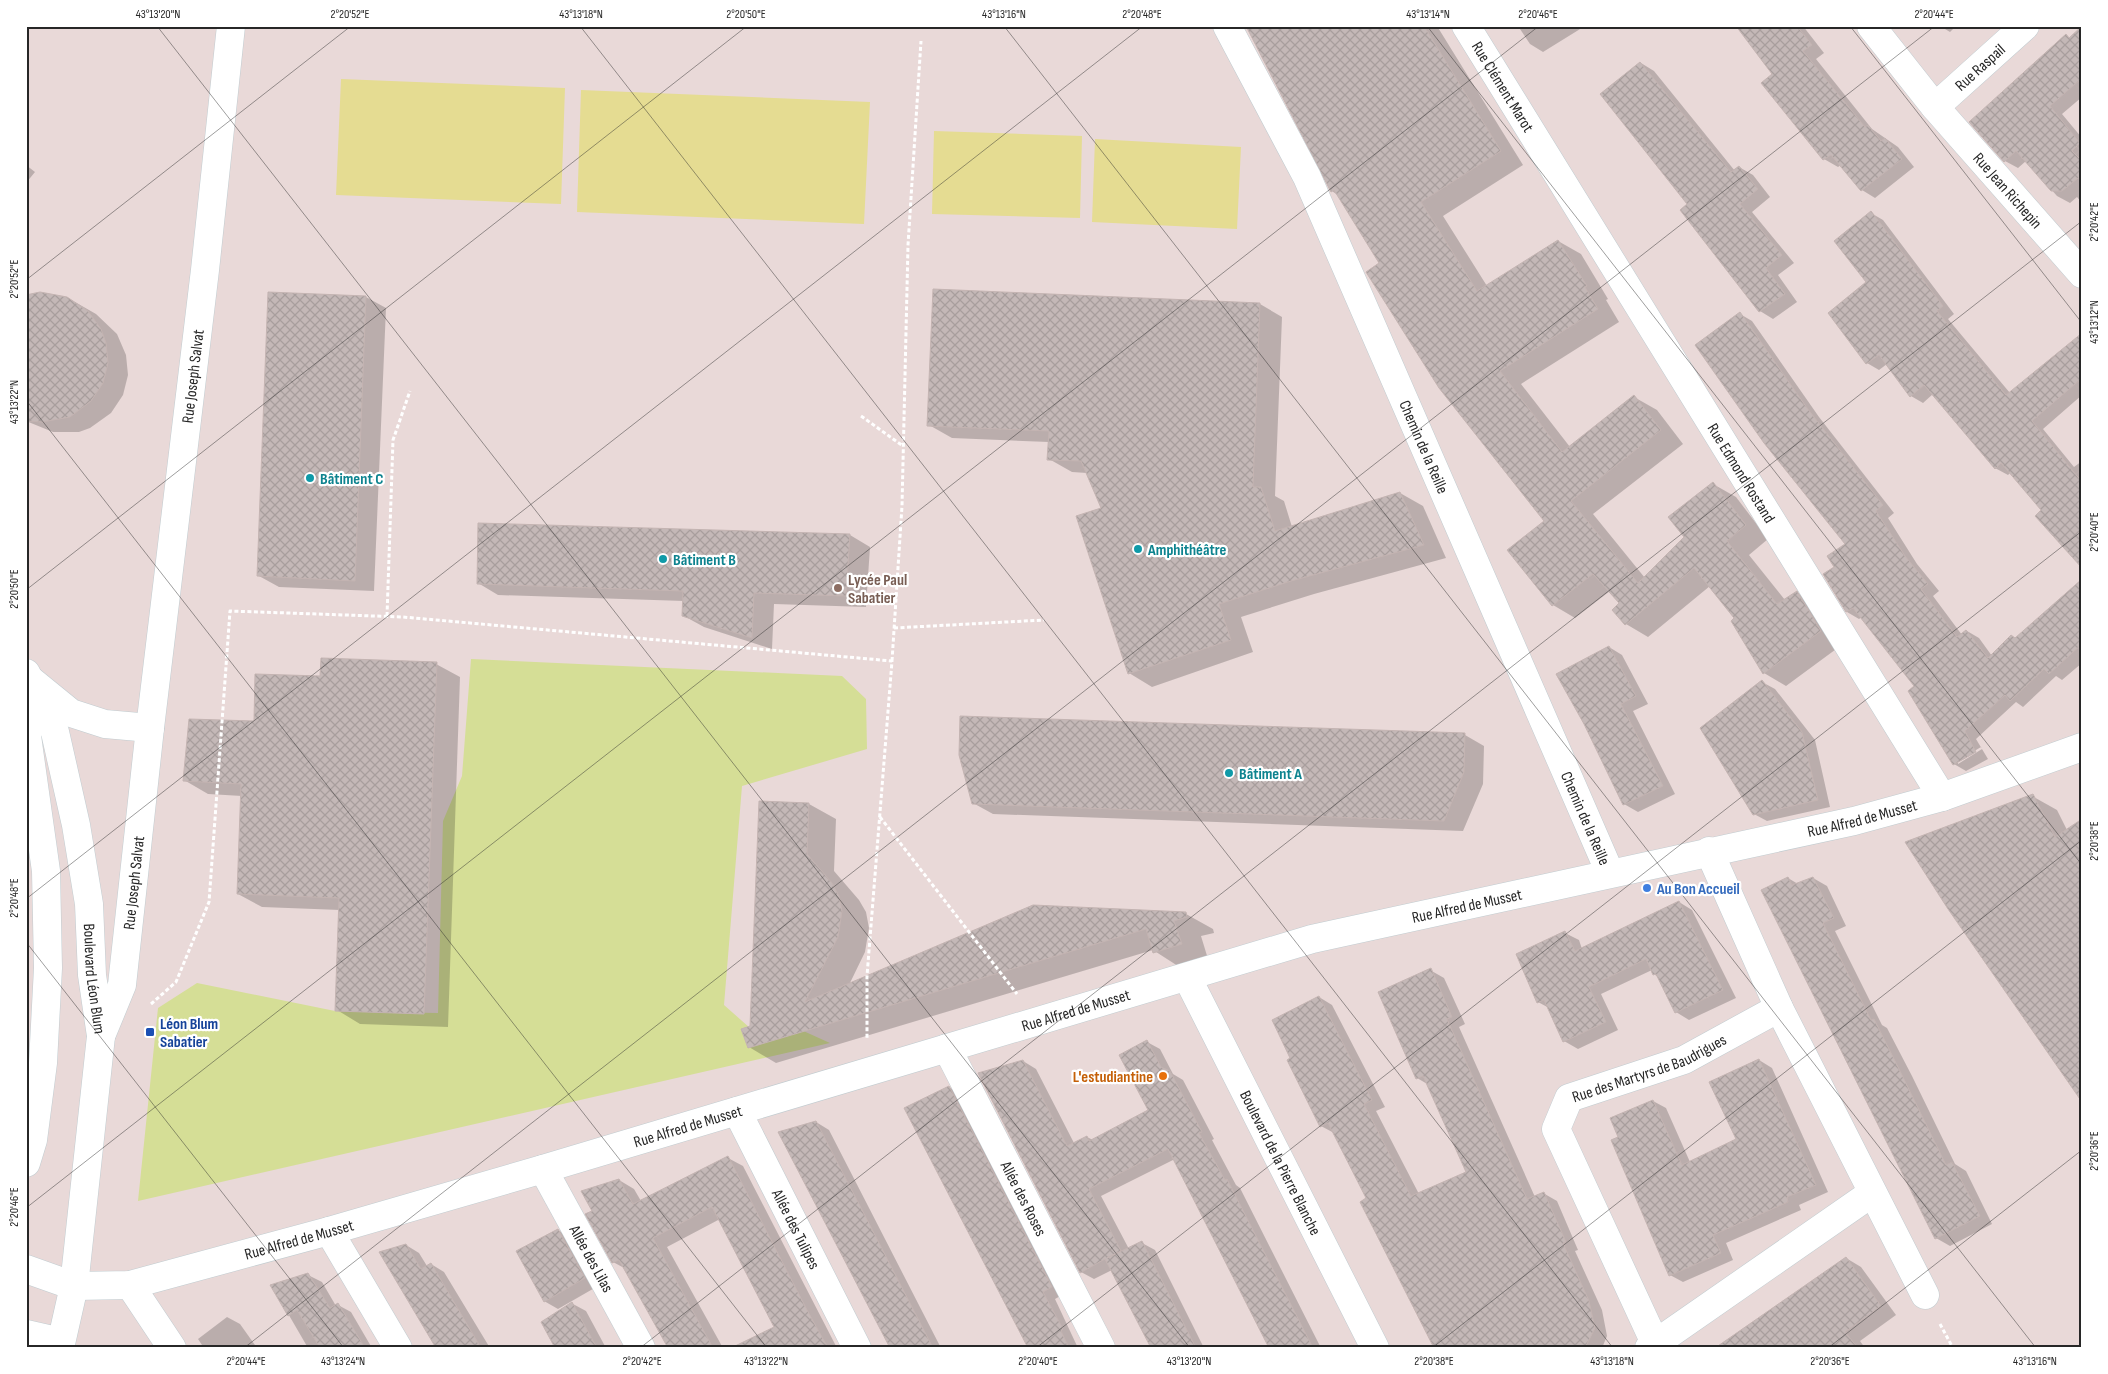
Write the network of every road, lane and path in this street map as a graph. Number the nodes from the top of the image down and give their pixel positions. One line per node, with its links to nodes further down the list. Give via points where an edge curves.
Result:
1 (231, 26): 18 (street, Rue Joseph Salvat)
2 (1227, 26): 23 (street, Chemin de la Reille, via 1307,177)
3 (1466, 26): 8 (street, Rue Clément Marot)
4 (1871, 26): 7 (street, Rue Jean Richepin)
5 (2025, 26): 7 (street, Rue Raspail)
6 (921, 41): 12 (path, via 908,245)
7 (1935, 107): 9 (street, Rue Jean Richepin)
8 (1543, 147): 20 (street, Rue Edmond Rostand)
9 (2082, 274)
10 (410, 391): 13 (path, via 393,440)
11 (861, 416): 12 (path)
12 (903, 446): 15 (path)
13 (387, 616): 16 (path); 28 (path, via 230,611 209,902 176,982 159,999)
14 (1044, 620): 15 (path)
15 (894, 628): 16 (path)
16 (892, 661): 21 (path)
17 (27, 676): 18 (street, via 71,713 105,724); 28 (street, Boulevard Léon Blum, via 55,732 76,825 89,904 92,975); 31 (street, via 27,736 46,871 48,968 43,1062 33,1140)
18 (150, 728): 28 (street, Rue Joseph Salvat, via 122,985)
19 (2082, 747): 20 (street, Rue Alfred de Musset)
20 (1942, 797): 22 (street, Rue Alfred de Musset, via 1854,821)
21 (879, 817): 26 (path); 27 (path)
22 (1710, 851): 23 (street, Rue Alfred de Musset); 25 (street)
23 (1610, 874): 24 (street, Rue Alfred de Musset, via 1312,939)
24 (1187, 977): 27 (street, Rue Alfred de Musset); 47 (street, Boulevard de la Pierre Blanche)
25 (1779, 1008): 33 (street); 41 (street, Rue des Martyrs de Baudrigues, via 1684,1060 1569,1098 1556,1129)
26 (867, 1012)
27 (1038, 1021): 29 (street, Rue Alfred de Musset)
28 (102, 1036): 37 (street, Boulevard Léon Blum)
29 (947, 1048): 30 (street, Rue Alfred de Musset); 46 (street, Allée des Roses)
30 (737, 1111): 32 (street, Rue Alfred de Musset); 45 (street, Allée des Tulipes)
31 (26, 1163)
32 (543, 1169): 34 (street, Rue Alfred de Musset); 44 (street, Allée des Lilas)
33 (1872, 1193): 38 (street); 41 (street, Rue des Martyrs de Baudrigues)
34 (329, 1231): 36 (street, Rue Alfred de Musset); 43 (street)
35 (26, 1269): 37 (street)
36 (130, 1284): 37 (street, Rue Alfred de Musset); 42 (street)
37 (74, 1286): 40 (street, Boulevard Léon Blum)
38 (1925, 1295)
39 (26, 1334): 40 (street)
40 (61, 1345)
41 (1652, 1346)
42 (172, 1348)
43 (398, 1348)
44 (641, 1348)
45 (857, 1348)
46 (1101, 1348)
47 (1375, 1348)

